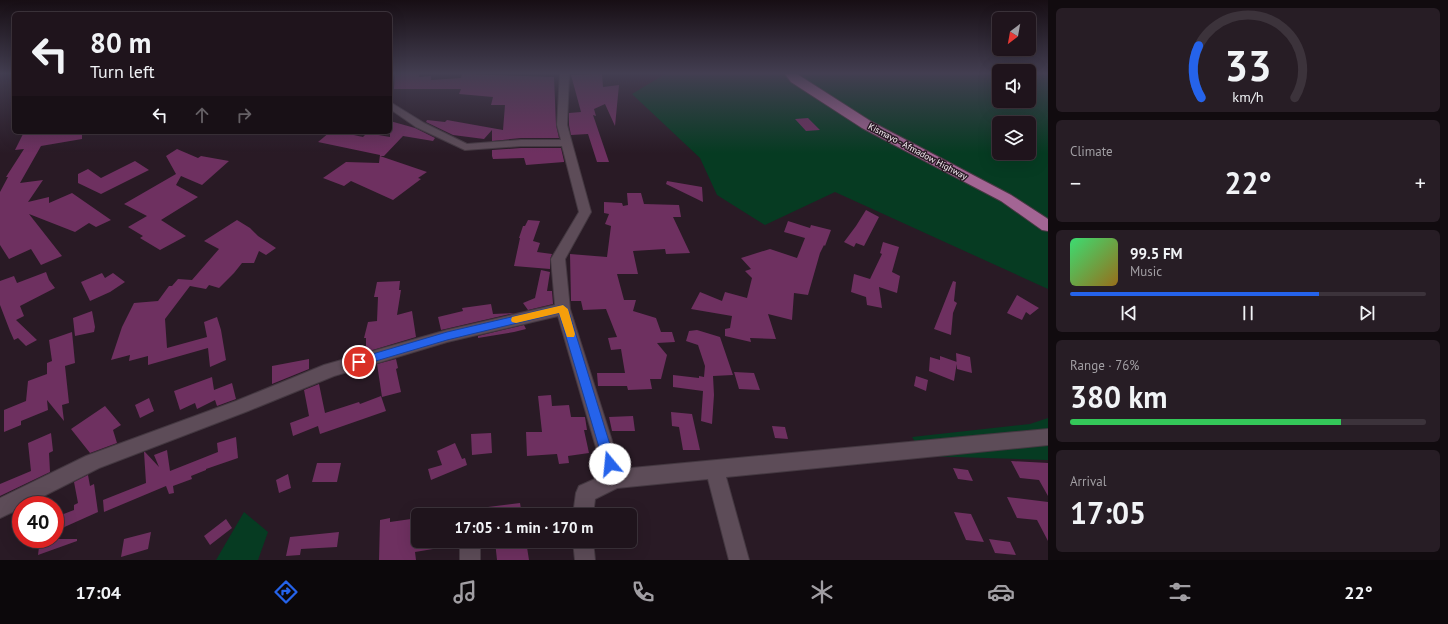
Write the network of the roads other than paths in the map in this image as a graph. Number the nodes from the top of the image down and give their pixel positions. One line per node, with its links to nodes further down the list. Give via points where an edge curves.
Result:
1 (563, 100): 4 (street, via 562,125)
2 (828, 100): 5 (main road, Kismayo - Afmadow Highway, via 868,125 1006,198)
3 (392, 106): 4 (street, via 420,125 465,147)
4 (567, 143): 6 (street, via 585,212 558,259)
5 (1048, 226)
6 (563, 309): 9 (street); 10 (street, via 447,336 330,370 235,409 92,462)
7 (1048, 437): 8 (street)
8 (715, 469): 9 (street); 16 (street)
9 (614, 479): 11 (street, via 586,493)
10 (0, 508)
11 (584, 508)
12 (470, 548): 14 (street)
13 (583, 548): 15 (street)
14 (470, 560)
15 (584, 560)
16 (739, 560)

